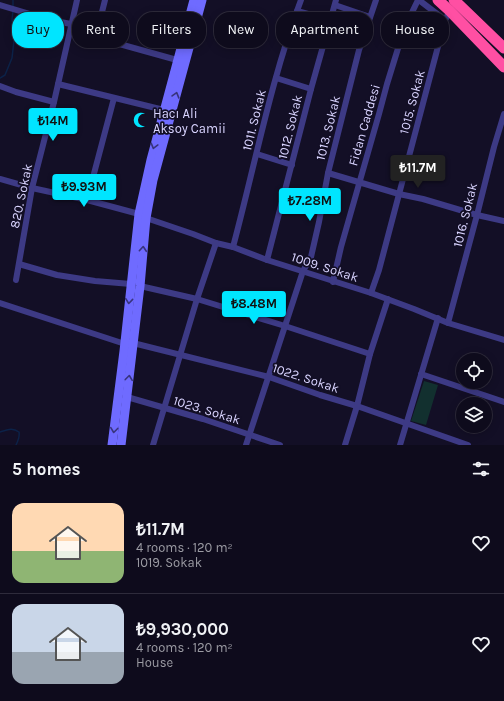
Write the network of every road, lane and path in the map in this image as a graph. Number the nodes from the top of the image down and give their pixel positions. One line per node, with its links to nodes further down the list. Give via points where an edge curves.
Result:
1 (77, 0): 20 (street, 820. Sokak)
2 (105, 0): 25 (street, via 97,38)
3 (194, 0): 25 (street)
4 (202, 0): 44 (street, one-way to 4)
5 (301, 0): 12 (street, 1011. Sokak)
6 (376, 0): 16 (street, 1013. Sokak)
7 (418, 0): 17 (street); 39 (street, Fidan Caddesi, via 404,29)
8 (438, 0): 18 (highway)
9 (454, 0): 24 (highway)
10 (335, 2): 14 (street, 1012. Sokak); 15 (street)
11 (3, 6): 20 (street)
12 (297, 11): 13 (street); 27 (street, 1011. Sokak)
13 (301, 12)
14 (332, 12)
15 (358, 12)
16 (372, 12)
17 (440, 12)
18 (446, 12)
19 (449, 17): 26 (highway)
20 (71, 24): 28 (street, 820. Sokak)
21 (322, 48): 30 (street, 1012. Sokak)
22 (360, 48): 37 (street, 1013. Sokak)
23 (439, 48): 41 (street, 1015. Sokak)
24 (504, 48)
25 (177, 60): 33 (street)
26 (504, 67)
27 (276, 78): 30 (street); 35 (street, 1011. Sokak)
28 (58, 84): 31 (street); 32 (street, 820. Sokak)
29 (0, 86): 32 (street)
30 (311, 89): 36 (street, 1012. Sokak)
31 (114, 98): 33 (street); 42 (street)
32 (54, 102): 40 (street, 820. Sokak)
33 (164, 110): 44 (street, one-way to 44, via 151,160)
34 (504, 114): 43 (street, 1016. Sokak)
35 (257, 154): 36 (street); 47 (street, 1011. Sokak)
36 (292, 165): 48 (street, 1012. Sokak)
37 (328, 173): 39 (street); 50 (street, 1013. Sokak, via 311,257)
38 (0, 179): 40 (street, 1009. Sokak)
39 (359, 182): 41 (street); 52 (street, Fidan Caddesi)
40 (32, 188): 42 (street, 1009. Sokak); 49 (street, 820. Sokak)
41 (399, 194): 43 (street); 54 (street, 1015. Sokak)
42 (87, 200): 44 (street, 1009. Sokak)
43 (477, 215): 45 (street); 59 (street, 1016. Sokak)
44 (142, 216): 46 (street, 1009. Sokak); 53 (street)
45 (504, 221)
46 (216, 243): 47 (street, 1009. Sokak); 55 (street)
47 (233, 247): 48 (street, 1009. Sokak)
48 (267, 260): 50 (street, 1009. Sokak)
49 (19, 264): 51 (street, 820. Sokak); 53 (street, via 57,275)
50 (303, 271): 52 (street, 1009. Sokak); 60 (street, 1013. Sokak)
51 (16, 280)
52 (333, 282): 54 (street, 1009. Sokak)
53 (135, 285): 55 (street); 62 (street)
54 (371, 293): 56 (street, 1009. Sokak)
55 (197, 299): 60 (street); 64 (street)
56 (388, 299): 58 (street, 1009. Sokak); 63 (street)
57 (0, 303): 62 (street, 1022. Sokak)
58 (438, 318): 59 (street, 1009. Sokak); 65 (street)
59 (448, 322): 61 (street, 1009. Sokak)
60 (285, 326): 63 (street); 66 (street, 1013. Sokak)
61 (504, 340)
62 (129, 343): 64 (street, 1022. Sokak); 67 (street, one-way to 62); 74 (street, one-way to 74)
63 (370, 354): 69 (street)
64 (181, 355): 66 (street, 1022. Sokak); 70 (street)
65 (421, 374): 68 (street); 71 (street)
66 (269, 377): 69 (street, 1022. Sokak); 72 (street, 1013. Sokak)
67 (127, 397): 70 (street, 1023. Sokak); 75 (street)
68 (504, 402)
69 (357, 406): 71 (street, 1022. Sokak); 79 (street)
70 (164, 408): 72 (street, 1023. Sokak); 76 (street)
71 (407, 423): 73 (street, 1022. Sokak); 80 (street)
72 (250, 435): 77 (street, 1013. Sokak); 78 (street, 1023. Sokak)
73 (461, 444): 81 (street, 1022. Sokak)
74 (112, 445)
75 (121, 445)
76 (153, 445)
77 (246, 445)
78 (280, 445)
79 (345, 445)
80 (400, 445)
81 (468, 445)

